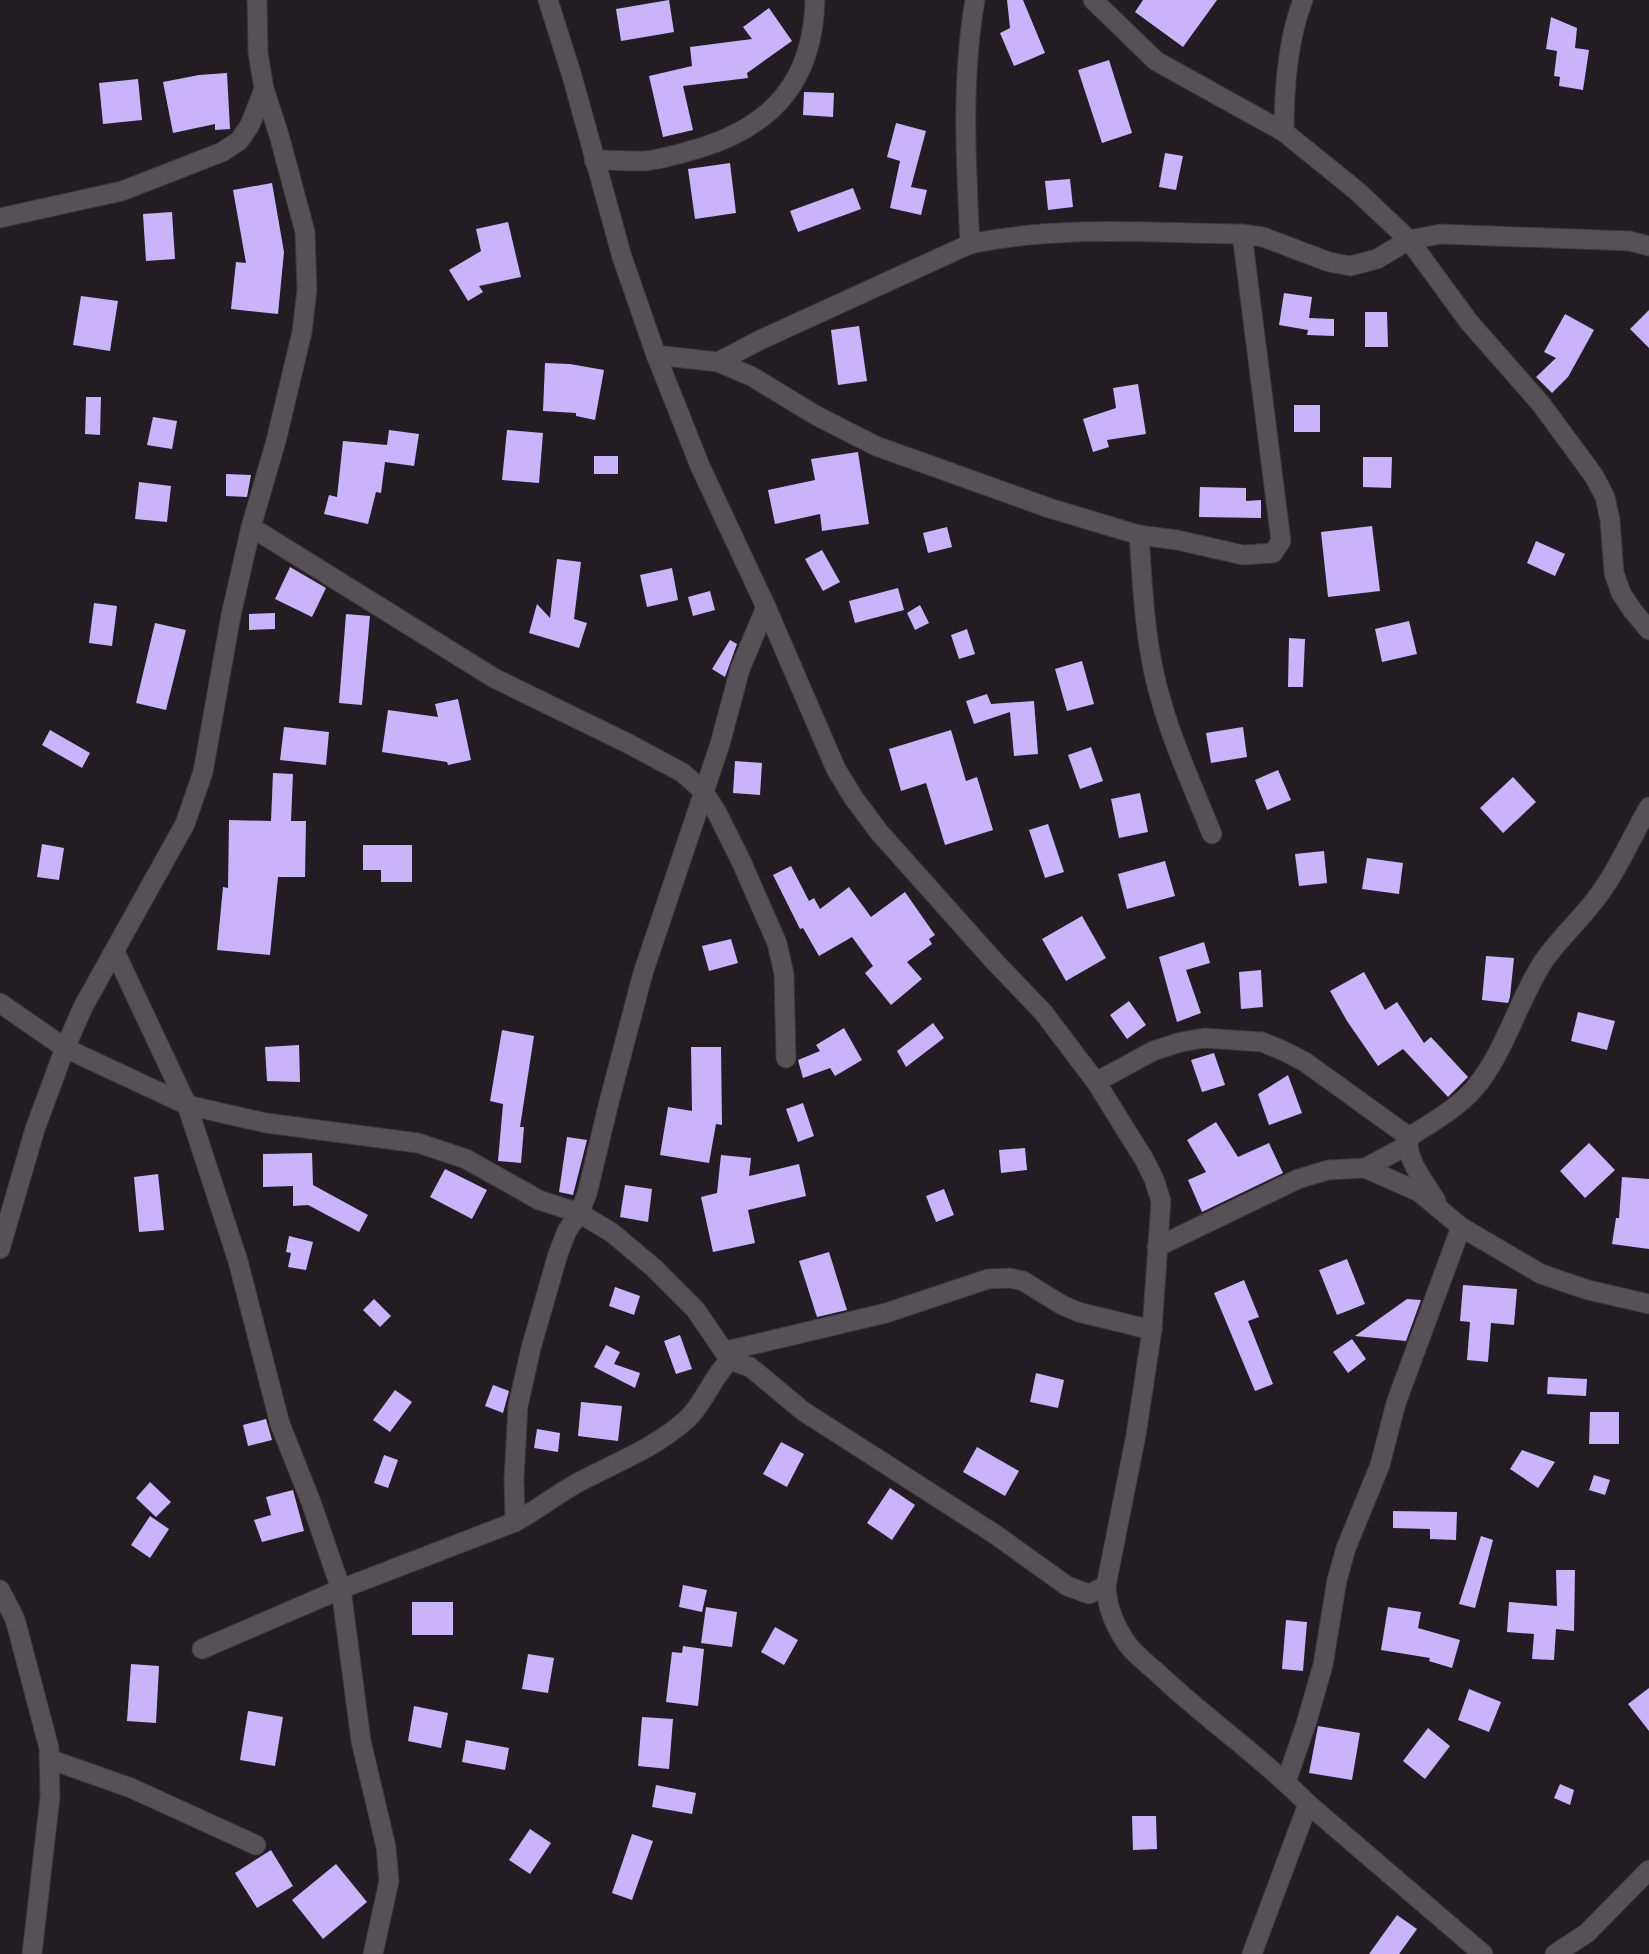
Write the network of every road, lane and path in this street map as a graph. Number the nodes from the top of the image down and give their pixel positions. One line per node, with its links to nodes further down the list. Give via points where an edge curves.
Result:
1 (257, 0): 7 (street)
2 (548, 0): 9 (street)
3 (815, 0): 9 (street, via 803,66 781,102 744,131 673,156)
4 (975, 0): 13 (street, via 967,77)
5 (1093, 0): 8 (street, via 1156,61)
6 (1303, 0): 8 (street, via 1292,35)
7 (264, 89): 10 (street, via 250,125 239,141 222,152 122,191); 17 (street, via 305,232 307,290 296,359)
8 (1284, 132): 12 (street)
9 (594, 160): 15 (street)
10 (0, 218)
11 (1241, 234): 12 (street, via 1350,265 1377,259); 13 (street, via 1081,232); 18 (street, via 1281,541 1273,553 1243,555)
12 (1409, 240): 14 (street, via 1441,234 1489,234 1630,241); 20 (street, via 1594,476 1605,497 1614,573 1621,593)
13 (970, 244): 16 (street)
14 (1649, 246)
15 (656, 355): 16 (street); 19 (street, via 700,466)
16 (718, 362): 18 (street, via 876,446)
17 (251, 527): 21 (street, via 494,678 683,773); 24 (street, via 202,772 185,824)
18 (1139, 535): 23 (street, via 1144,613 1159,695)
19 (766, 607): 21 (street, via 740,669); 28 (street, via 836,769 853,797 879,832 1043,1012)
20 (1649, 630)
21 (704, 791): 27 (street, via 777,943 784,974); 33 (street, via 643,973)
22 (1649, 807): 30 (street, via 1612,877 1534,977 1476,1087)
23 (1212, 834)
24 (115, 952): 26 (street); 29 (street)
25 (0, 1003): 26 (street)
26 (65, 1048): 29 (street); 36 (street, via 35,1129)
27 (786, 1058)
28 (1097, 1082): 30 (street, via 1153,1051 1181,1042 1204,1038 1262,1042 1305,1062); 35 (street, via 1154,1179 1161,1201)
29 (187, 1105): 33 (street, via 266,1123 418,1143 466,1159 539,1200); 42 (street, via 238,1261 280,1424)
30 (1408, 1141): 31 (street); 32 (street, via 1411,1159)
31 (1365, 1168): 32 (street, via 1419,1192); 35 (street, via 1328,1170 1298,1179)
32 (1440, 1208): 34 (street)
33 (579, 1213): 39 (street, via 611,1232 654,1268 695,1309); 40 (street, via 558,1254 523,1378)
34 (1461, 1227): 37 (street, via 1541,1273); 46 (street, via 1396,1402 1380,1465 1346,1548 1323,1665)
35 (1157, 1247): 38 (street)
36 (0, 1249)
37 (1649, 1304)
38 (1152, 1330): 39 (street, via 1078,1312 1023,1281 999,1278); 41 (street)
39 (728, 1355): 40 (street, via 689,1417 669,1435); 41 (street, via 750,1367 803,1411 1067,1586 1089,1594)
40 (515, 1522): 42 (street)
41 (1106, 1586): 46 (street, via 1107,1603 1129,1646)
42 (341, 1589): 44 (street); 51 (street, via 361,1741 386,1847 388,1881)
43 (0, 1590): 45 (street, via 15,1619)
44 (202, 1648)
45 (49, 1759): 48 (street, via 131,1788); 50 (street, via 50,1797)
46 (1286, 1782): 47 (street)
47 (1308, 1804): 52 (street); 53 (street)
48 (256, 1844)
49 (1649, 1870): 54 (street, via 1587,1933)
50 (32, 1954)
51 (373, 1954)
52 (1252, 1954)
53 (1483, 1954)
54 (1555, 1954)

